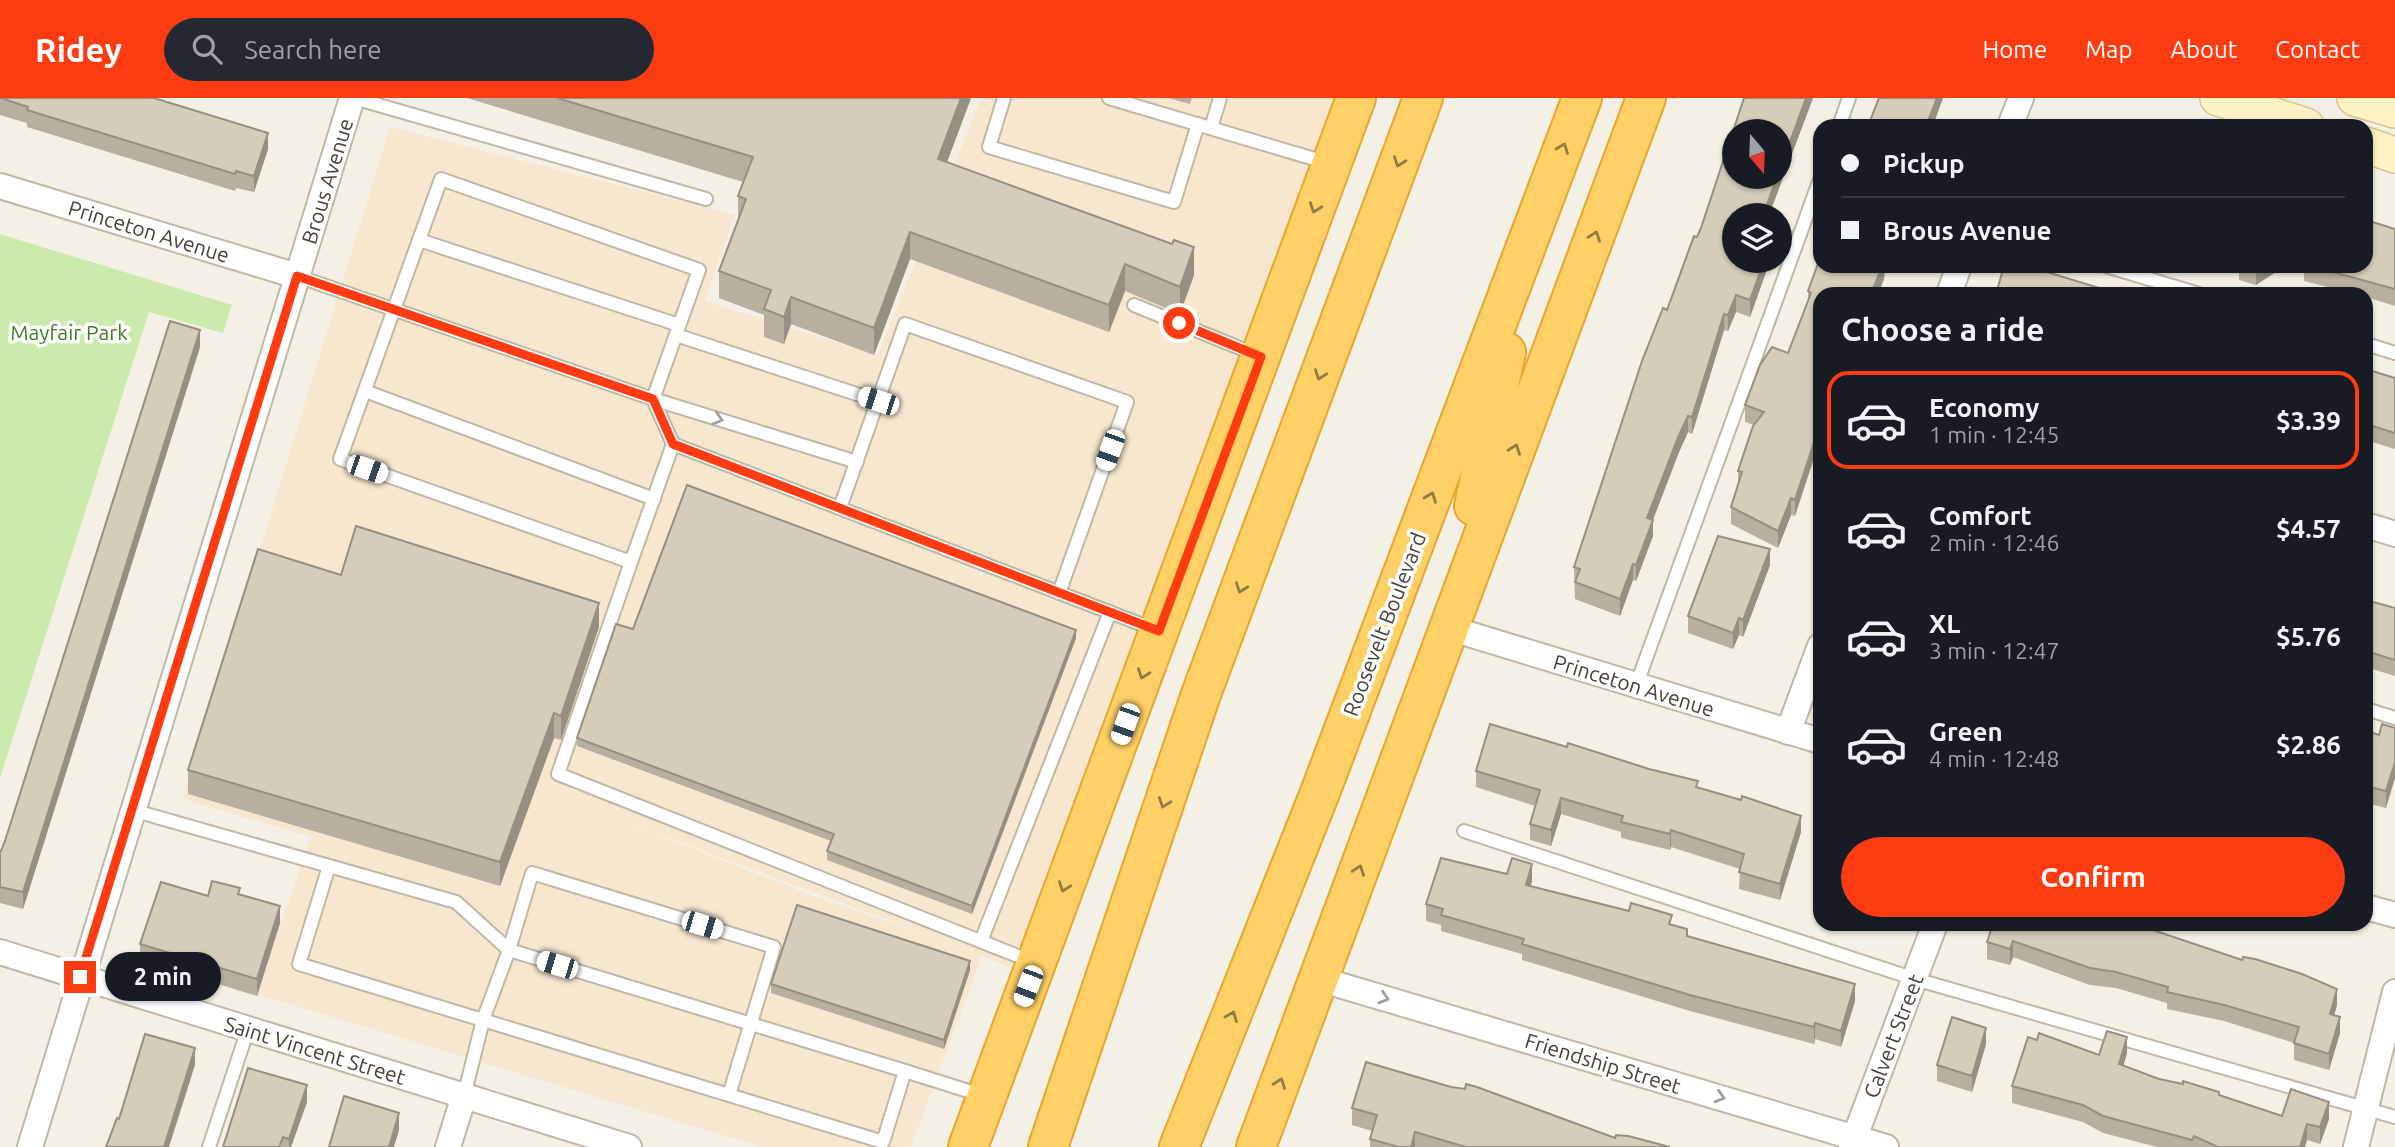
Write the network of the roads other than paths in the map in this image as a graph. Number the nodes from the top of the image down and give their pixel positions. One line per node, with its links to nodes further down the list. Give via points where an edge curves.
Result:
1 (353, 98): 24 (lane); 28 (street, Brous Avenue)
2 (1004, 98): 17 (lane, via 989,147 1174,202)
3 (1109, 98): 17 (lane)
4 (1220, 98): 18 (lane)
5 (1356, 98): 21 (highway)
6 (1423, 98): 79 (highway, one-way to 79, via 1200,697)
7 (1581, 98): 25 (highway, Roosevelt Boulevard, one-way to 7)
8 (1646, 98): 48 (highway, one-way to 8)
9 (1850, 98): 14 (lane)
10 (2021, 98): 15 (street)
11 (2218, 98): 16 (street)
12 (2355, 98): 13 (street)
13 (2395, 110)
14 (1842, 119)
15 (2013, 119)
16 (2284, 119)
17 (1198, 124): 18 (lane)
18 (1211, 128): 21 (lane)
19 (2373, 147): 20 (street)
20 (2395, 155)
21 (1332, 164): 35 (highway, one-way to 35)
22 (0, 186): 28 (street, Princeton Avenue)
23 (1813, 198): 51 (lane)
24 (706, 200)
25 (1530, 234): 48 (highway); 86 (highway, Roosevelt Boulevard, one-way to 25, via 1311,815)
26 (419, 240): 31 (lane); 32 (lane); 32 (lane, via 441,178 699,270)
27 (2129, 273): 29 (lane)
28 (297, 276): 31 (lane); 56 (street, Brous Avenue)
29 (2176, 287)
30 (1134, 305): 35 (lane)
31 (394, 310): 36 (lane); 37 (lane)
32 (677, 330): 37 (lane); 38 (lane)
33 (2373, 346): 34 (lane)
34 (2395, 353)
35 (1261, 357): 49 (highway)
36 (365, 391): 41 (lane); 45 (lane, via 340,459)
37 (653, 399): 39 (lane); 40 (lane, one-way to 40)
38 (878, 401): 40 (lane); 46 (lane, via 905,324 1127,402)
39 (673, 444): 41 (lane); 42 (lane)
40 (857, 462): 42 (lane)
41 (654, 499): 45 (lane)
42 (840, 508): 46 (lane)
43 (2373, 527): 44 (street)
44 (2395, 534)
45 (631, 562): 62 (lane, via 558,774)
46 (1059, 593): 47 (lane)
47 (1110, 612): 49 (lane); 62 (lane)
48 (1449, 628): 51 (street, Princeton Avenue); 67 (highway, one-way to 48)
49 (1159, 631): 65 (highway, one-way to 65)
50 (1813, 665): 54 (street)
51 (1636, 686): 54 (street, Princeton Avenue)
52 (2373, 711): 53 (lane)
53 (2395, 718)
54 (1788, 733): 55 (street, Princeton Avenue)
55 (1813, 739)
56 (132, 810): 58 (lane); 66 (street, Brous Avenue)
57 (1464, 831): 68 (lane)
58 (329, 866): 63 (lane, via 456,902); 70 (lane, via 299,964)
59 (2373, 908): 60 (street)
60 (2395, 915)
61 (1932, 931): 68 (street, Calvert Street)
62 (981, 942): 65 (lane)
63 (509, 950): 70 (lane); 71 (lane); 71 (lane, via 532,873 775,947)
64 (0, 952): 66 (street, Saint Vincent Street)
65 (1036, 964): 76 (highway)
66 (80, 977): 72 (street, Saint Vincent Street); 81 (street, Brous Avenue)
67 (1318, 979): 80 (street, Friendship Street, one-way to 80); 87 (highway, one-way to 67)
68 (1915, 979): 77 (lane); 80 (street, Calvert Street)
69 (2395, 992): 77 (street)
70 (483, 1020): 74 (lane); 75 (lane)
71 (751, 1024): 73 (lane); 74 (lane)
72 (248, 1029): 75 (street, Saint Vincent Street); 82 (lane)
73 (905, 1071): 74 (lane, via 883,1142); 76 (lane)
74 (729, 1095)
75 (464, 1096): 83 (street); 84 (street, Saint Vincent Street)
76 (986, 1097): 85 (highway)
77 (2366, 1108): 78 (lane); 89 (street)
78 (2395, 1117)
79 (1048, 1138)
80 (1853, 1142): 88 (street, Friendship Street)
81 (30, 1147)
82 (209, 1147)
83 (448, 1147)
84 (629, 1147)
85 (968, 1147)
86 (1179, 1147)
87 (1256, 1147)
88 (1886, 1147)
89 (2356, 1147)

